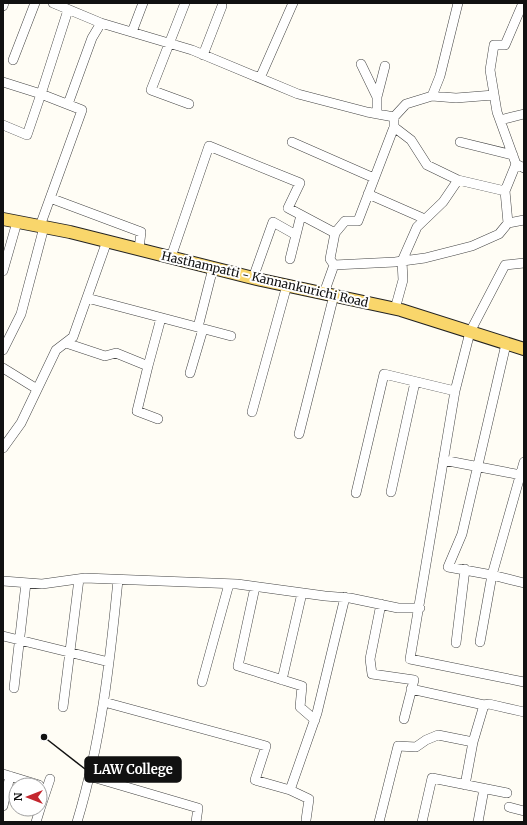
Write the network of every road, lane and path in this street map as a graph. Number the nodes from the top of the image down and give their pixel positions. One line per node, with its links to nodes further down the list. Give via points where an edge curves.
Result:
1 (4, 3): 9 (street)
2 (35, 3): 16 (street)
3 (52, 3): 11 (street)
4 (143, 3): 13 (street)
5 (185, 3): 14 (street)
6 (293, 3): 19 (street)
7 (458, 3): 23 (street, via 440,76)
8 (523, 3): 22 (street, via 505,45 494,45 490,70)
9 (3, 6)
10 (222, 6): 15 (street)
11 (68, 10): 12 (street); 21 (street)
12 (101, 23): 13 (street); 25 (street, via 92,38)
13 (132, 32): 14 (street)
14 (170, 44): 15 (street); 26 (street, via 151,90)
15 (203, 55): 19 (street)
16 (13, 60)
17 (361, 64): 24 (street)
18 (384, 66): 24 (street)
19 (260, 78): 27 (street, via 298,94)
20 (3, 82): 21 (street)
21 (41, 94): 25 (street); 31 (street, via 27,135)
22 (494, 95): 23 (street, via 456,98); 30 (street)
23 (432, 96): 29 (street, via 406,104)
24 (377, 98): 27 (street)
25 (68, 104): 40 (street, via 82,110)
26 (189, 104)
27 (377, 114): 29 (street)
28 (524, 114): 30 (street)
29 (394, 117): 32 (street)
30 (500, 120): 35 (street)
31 (3, 125)
32 (394, 127): 36 (street); 37 (street, via 411,140 427,165)
33 (292, 142): 36 (street)
34 (460, 142): 35 (street)
35 (518, 162): 38 (street)
36 (374, 178): 39 (street)
37 (458, 180): 38 (street); 43 (street, via 443,202)
38 (505, 191): 46 (street)
39 (368, 194): 43 (street); 48 (street, via 358,221 344,220)
40 (50, 198): 47 (street); 51 (street, via 141,232)
41 (301, 215): 48 (street); 49 (street); 52 (street, via 288,208 300,183 209,146)
42 (3, 219): 45 (main road, Hasthampatti - Kannankurichi Road)
43 (424, 219): 54 (street, via 417,227)
44 (524, 220): 46 (street)
45 (17, 222): 47 (main road, Hasthampatti - Kannankurichi Road); 58 (street)
46 (508, 223): 54 (street, via 499,234 472,246 426,258)
47 (42, 226): 50 (main road, Hasthampatti - Kannankurichi Road); 71 (street, via 21,314)
48 (335, 232): 56 (street, via 330,259)
49 (296, 235): 53 (street); 59 (street, via 273,222)
50 (107, 241): 51 (main road, Hasthampatti - Kannankurichi Road); 62 (street)
51 (139, 249): 52 (main road, Hasthampatti - Kannankurichi Road)
52 (171, 257): 57 (main road, Hasthampatti - Kannankurichi Road)
53 (290, 260)
54 (402, 261): 56 (street); 63 (street, via 403,280)
55 (524, 263): 66 (street, via 506,265)
56 (334, 265): 61 (street)
57 (213, 268): 59 (main road, Hasthampatti - Kannankurichi Road); 65 (street)
58 (3, 271)
59 (253, 278): 60 (main road, Hasthampatti - Kannankurichi Road)
60 (287, 285): 61 (main road, Hasthampatti - Kannankurichi Road); 78 (street)
61 (329, 294): 63 (main road, Hasthampatti - Kannankurichi Road); 80 (street)
62 (87, 298): 64 (street); 68 (street, via 73,337)
63 (395, 309): 66 (main road, Hasthampatti - Kannankurichi Road)
64 (161, 318): 65 (street); 72 (street)
65 (200, 328): 67 (street); 74 (street)
66 (470, 332): 69 (main road, Hasthampatti - Kannankurichi Road); 77 (street)
67 (231, 336)
68 (66, 342): 72 (street, via 105,356 116,353); 76 (street, via 56,350)
69 (506, 344): 70 (main road, Hasthampatti - Kannankurichi Road); 84 (street)
70 (524, 349)
71 (3, 350)
72 (148, 366): 79 (street, via 137,411)
73 (3, 368): 76 (street)
74 (190, 373)
75 (415, 382): 77 (street); 86 (street); 87 (street, via 384,374)
76 (37, 389): 81 (street, via 21,423)
77 (455, 391): 82 (street)
78 (252, 412)
79 (158, 418)
80 (299, 434)
81 (3, 448)
82 (443, 460): 84 (street); 100 (street)
83 (524, 462): 85 (street)
84 (478, 467): 85 (street); 88 (street, via 462,534 448,567)
85 (521, 475): 89 (street)
86 (391, 492)
87 (356, 493)
88 (465, 569): 89 (street); 104 (street)
89 (492, 575): 94 (street); 103 (street)
90 (79, 579): 91 (street); 93 (street, via 42,584); 105 (street)
91 (118, 580): 95 (street); 106 (street)
92 (3, 581): 93 (street)
93 (26, 583): 102 (street)
94 (524, 583)
95 (229, 584): 96 (street); 108 (street)
96 (255, 587): 97 (street); 107 (street, via 238,666)
97 (302, 593): 98 (street); 107 (street)
98 (345, 598): 99 (street); 117 (street)
99 (381, 604): 100 (street, via 398,608); 111 (street, via 370,659 372,674 414,680)
100 (420, 608): 109 (street, via 410,659)
101 (3, 636): 102 (street)
102 (19, 640): 105 (street); 110 (street)
103 (480, 642)
104 (456, 643)
105 (70, 652): 106 (street); 114 (street)
106 (109, 662): 112 (street)
107 (282, 680): 117 (street, via 302,686 300,707)
108 (202, 682)
109 (524, 682)
110 (14, 688)
111 (411, 689): 113 (street); 116 (street)
112 (104, 702): 120 (street); 123 (street, via 266,746 255,780)
113 (484, 705): 115 (street); 118 (street)
114 (63, 707)
115 (524, 712)
116 (404, 719)
117 (314, 720): 123 (street)
118 (473, 742): 121 (street); 131 (street, via 438,735 416,747 398,746)
119 (7, 775): 125 (street)
120 (89, 776): 129 (street); 130 (street, via 198,808)
121 (465, 785): 122 (street); 132 (street, via 432,778)
122 (484, 789): 124 (street); 133 (street)
123 (290, 790): 128 (street, via 309,798)
124 (507, 793)
125 (3, 806)
126 (508, 807): 127 (street)
127 (524, 811)
128 (307, 821)
129 (77, 822)
130 (196, 822)
131 (378, 822)
132 (422, 822)
133 (478, 822)

